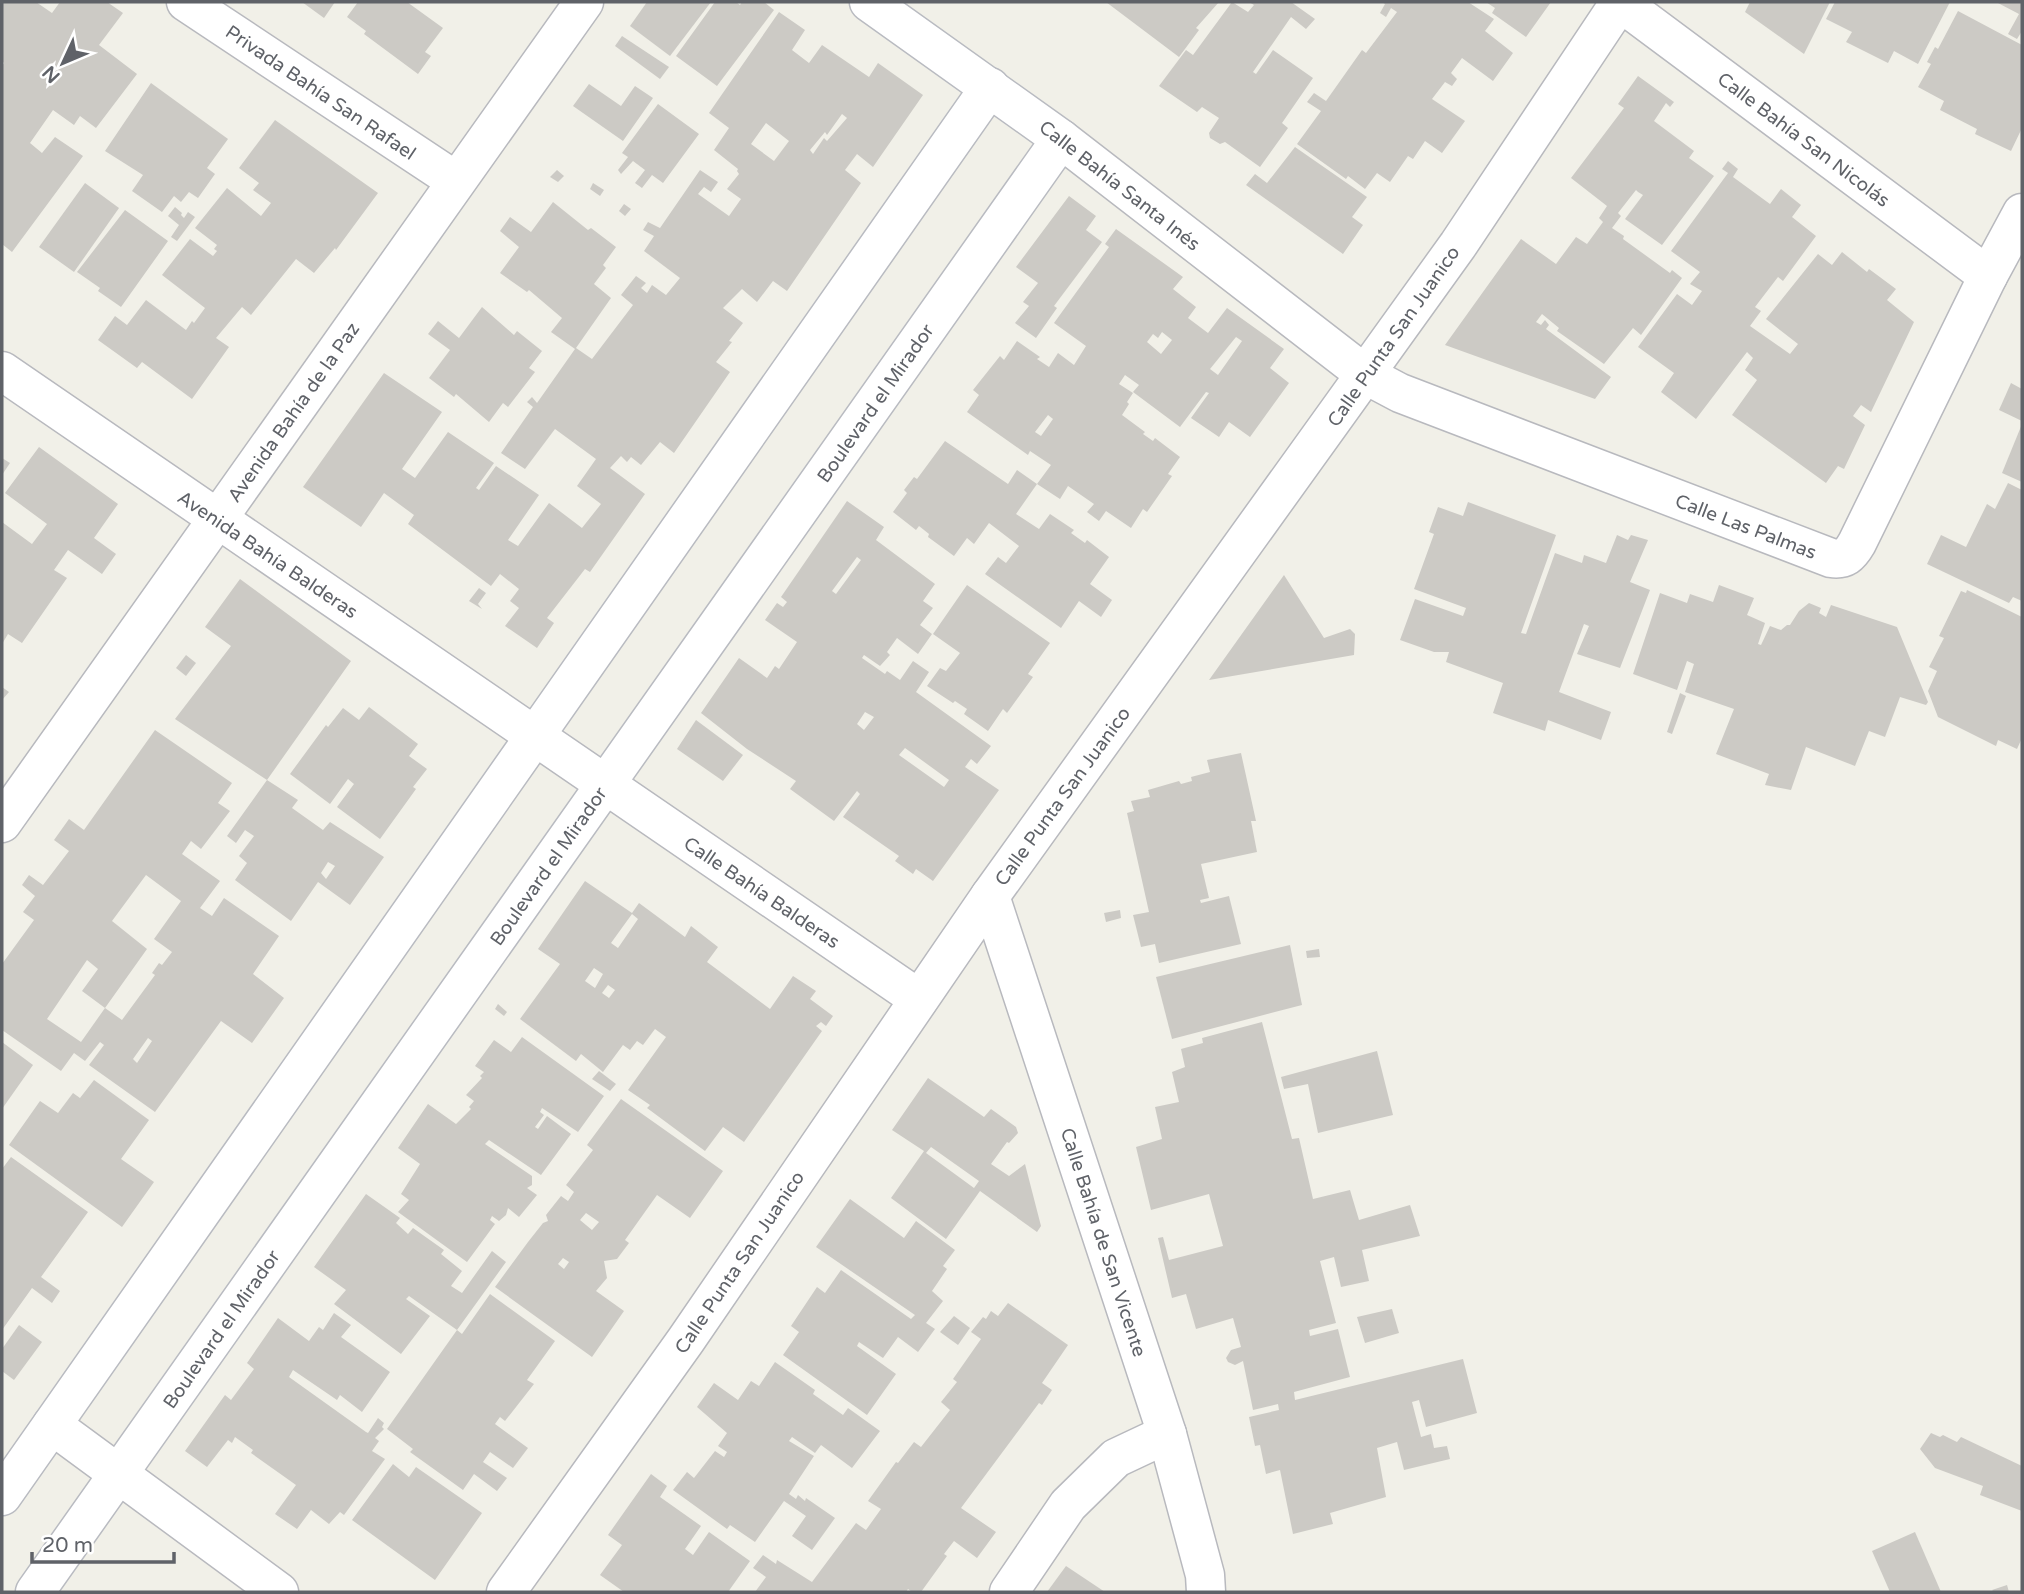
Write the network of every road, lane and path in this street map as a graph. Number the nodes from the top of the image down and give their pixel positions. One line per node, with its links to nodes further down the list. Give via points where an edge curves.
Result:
1 (186, 2): 7 (street, Privada Bahía San Rafael)
2 (583, 2): 7 (street, Avenida Bahía de la Paz)
3 (869, 2): 5 (street, Calle Bahía Santa Inés)
4 (1620, 2): 9 (street, Calle Bahía San Nicolás); 11 (street, Calle Punta San Juanico)
5 (990, 87): 6 (street, Calle Bahía Santa Inés); 13 (street)
6 (1060, 139): 11 (street, Calle Bahía Santa Inés); 14 (street, Boulevard el Mirador)
7 (456, 181): 12 (street, Avenida Bahía de la Paz)
8 (2022, 213): 9 (street, Calle Las Palmas)
9 (1988, 276): 11 (street, Calle Las Palmas, via 1857,544 1841,559 1439,409)
10 (2, 371): 12 (street, Avenida Bahía Balderas)
11 (1366, 374): 16 (street, Calle Punta San Juanico)
12 (217, 519): 13 (street, Avenida Bahía Balderas); 15 (street, Avenida Bahía de la Paz)
13 (534, 736): 14 (street, Avenida Bahía Balderas); 18 (street)
14 (605, 785): 17 (street, Calle Bahía Balderas); 20 (street, Boulevard el Mirador)
15 (2, 823)
16 (990, 896): 17 (street, Calle Punta San Juanico); 19 (street, Calle Bahía de San Vicente)
17 (919, 999): 24 (street, Calle Punta San Juanico, via 686,1340)
18 (52, 1425): 20 (street); 21 (street)
19 (1167, 1434): 25 (street, via 1116,1458 1068,1505); 26 (street, Calle Bahía de San Vicente)
20 (120, 1473): 22 (street, Boulevard el Mirador); 23 (street)
21 (2, 1496)
22 (35, 1592)
23 (279, 1592)
24 (506, 1592)
25 (1009, 1592)
26 (1206, 1592)

